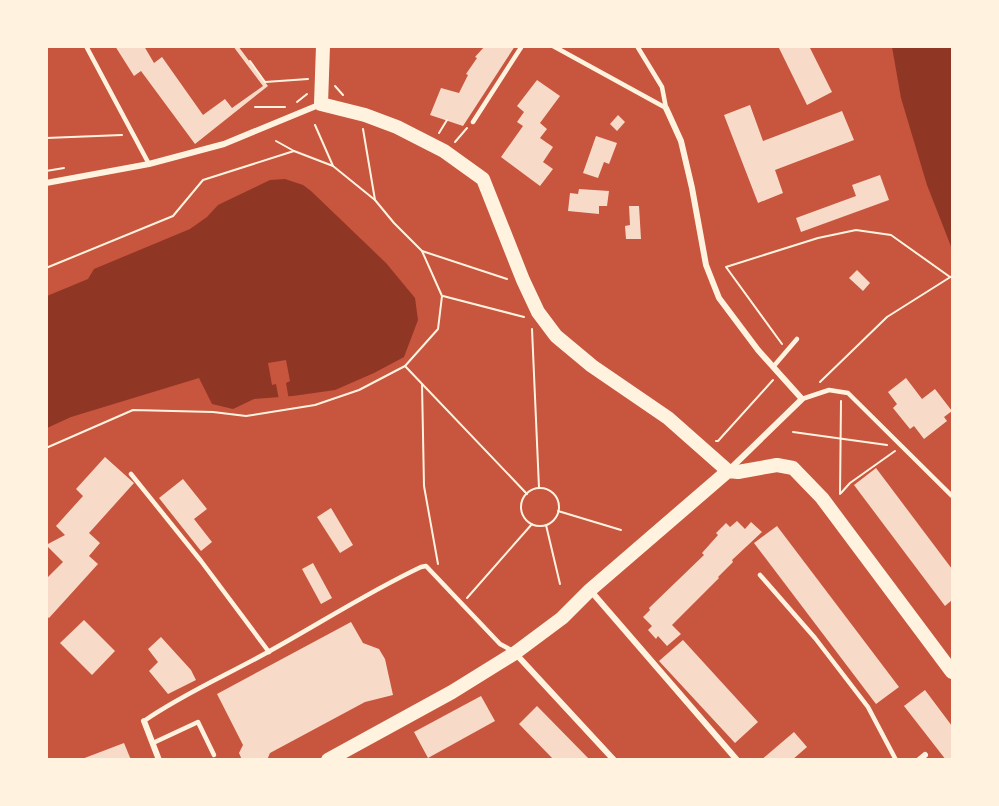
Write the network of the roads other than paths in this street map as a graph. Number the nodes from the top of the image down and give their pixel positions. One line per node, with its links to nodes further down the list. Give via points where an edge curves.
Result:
1 (86, 46): 9 (lane)
2 (323, 46): 6 (main road)
3 (522, 46): 8 (lane)
4 (553, 46): 7 (lane)
5 (637, 46): 7 (lane, via 662,87)
6 (321, 104): 9 (street, via 224,144); 14 (main road, via 397,127 444,151 483,179 523,280 538,312 556,336 592,366 669,418)
7 (666, 108): 12 (street, via 681,141 706,265 719,297)
8 (472, 122)
9 (149, 164): 10 (street)
10 (46, 183)
11 (797, 339): 12 (lane)
12 (773, 367): 13 (street)
13 (802, 399): 14 (street); 16 (lane, via 829,390 848,393)
14 (728, 471): 18 (main road); 21 (main road, via 777,465 793,468 822,498)
15 (131, 474): 19 (lane)
16 (952, 496)
17 (760, 575): 29 (lane, via 868,707)
18 (591, 590): 20 (main road, via 562,618); 28 (street)
19 (269, 652): 20 (lane, via 369,593 426,566 500,644); 22 (lane)
20 (515, 653): 26 (main road); 27 (street)
21 (952, 672)
22 (144, 721): 23 (street)
23 (153, 743): 24 (lane, via 198,722); 25 (street)
24 (214, 755)
25 (159, 759)
26 (328, 759)
27 (614, 759)
28 (737, 759)
29 (896, 759)

